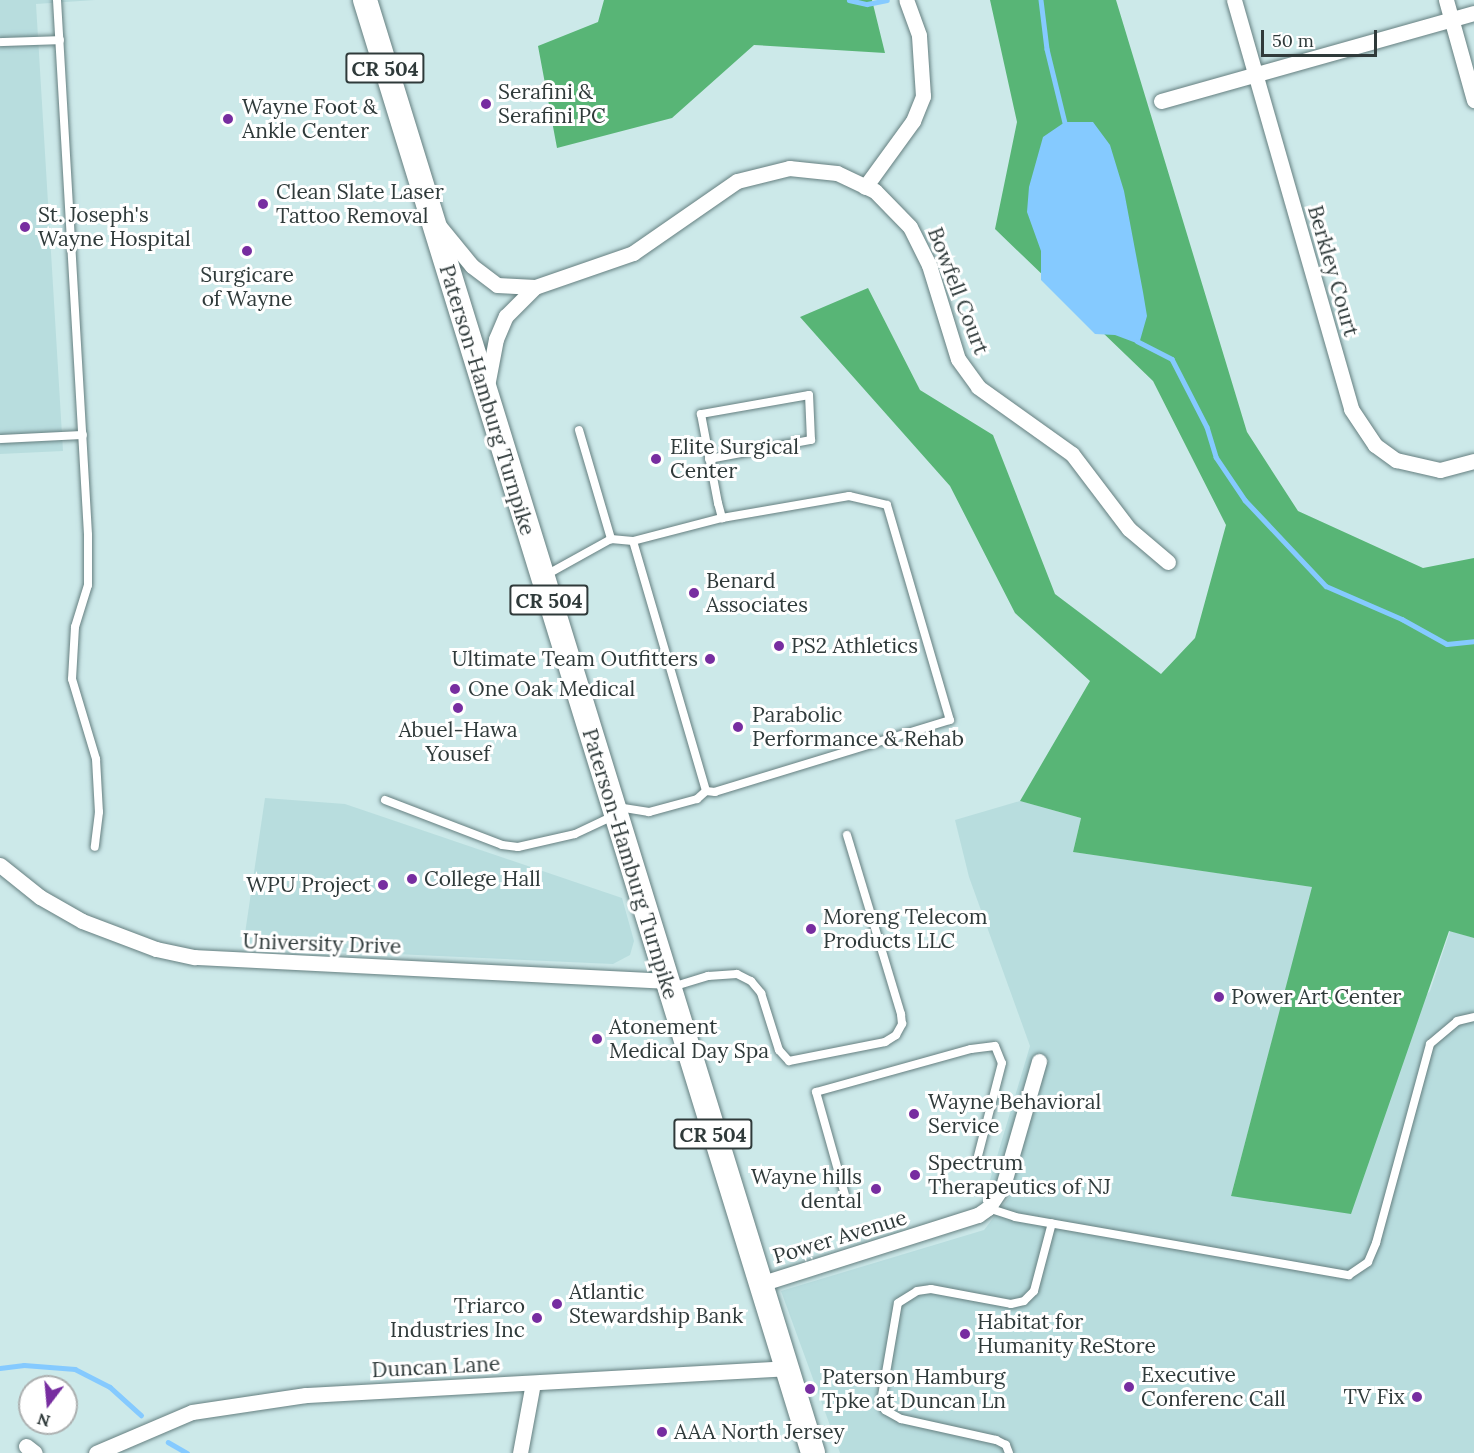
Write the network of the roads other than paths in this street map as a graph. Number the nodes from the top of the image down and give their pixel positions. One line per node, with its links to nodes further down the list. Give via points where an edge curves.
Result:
1 (57, 0): 8 (lane)
2 (364, 0): 14 (main road, Paterson-Hamburg Turnpike / CR 504)
3 (906, 0): 13 (street, via 919,35 923,96 913,121)
4 (1234, 0): 10 (street, Berkley Court)
5 (1446, 0): 7 (street)
6 (1474, 13): 7 (street)
7 (1451, 20): 10 (street); 11 (street)
8 (60, 40): 9 (lane); 18 (lane)
9 (0, 42)
10 (1255, 75): 12 (street); 21 (street, Berkley Court, via 1351,410 1361,428 1385,453 1414,467 1440,470)
11 (1474, 99)
12 (1161, 101)
13 (866, 187): 15 (street, Bowfell Court, via 837,173 789,168 737,181 633,253); 25 (street, Bowfell Court, via 875,191 910,227 929,266 957,359 978,387 1072,454 1129,530)
14 (431, 216): 15 (street, Bowfell Court, via 472,266 497,285); 16 (main road, Paterson-Hamburg Turnpike / CR 504)
15 (535, 287): 16 (street, Bowfell Court, via 506,316 496,339)
16 (485, 393): 26 (main road, Paterson-Hamburg Turnpike / CR 504)
17 (579, 430): 23 (lane)
18 (83, 435): 19 (lane); 31 (lane, via 88,585 75,627 72,679 96,759)
19 (0, 439)
20 (710, 459): 20 (lane, via 701,414 809,395 811,440); 22 (lane)
21 (1474, 461)
22 (722, 518): 24 (lane); 27 (lane, via 849,496 887,505 950,720 715,792)
23 (611, 539): 24 (lane); 26 (lane, via 571,558)
24 (633, 541): 27 (lane)
25 (1168, 562)
26 (542, 578): 29 (main road, Paterson-Hamburg Turnpike / CR 504)
27 (706, 791): 29 (lane, via 697,799 649,812)
28 (384, 800): 29 (lane, via 502,845 518,847 575,834)
29 (613, 811): 33 (main road, Paterson-Hamburg Turnpike / CR 504)
30 (847, 835): 33 (lane, via 901,1014 902,1024 896,1035 885,1042 789,1061 779,1050 761,993 751,981 737,974)
31 (96, 847)
32 (0, 865): 33 (street, University Drive, via 40,897 82,921 156,949 195,957)
33 (667, 985): 40 (main road, Paterson-Hamburg Turnpike / CR 504)
34 (1474, 1017): 39 (lane, via 1457,1021 1430,1044 1376,1243 1368,1262 1349,1275)
35 (1039, 1061): 38 (street, via 1003,1186)
36 (978, 1156): 37 (lane, via 1002,1063 995,1046 971,1049 816,1092)
37 (845, 1195)
38 (988, 1208): 39 (lane); 40 (street, Power Avenue, via 978,1215)
39 (1052, 1223): 46 (lane, via 1034,1292 1024,1301 1011,1304 931,1289 917,1291 898,1303 881,1402 885,1410 901,1419 996,1440 1006,1445)
40 (760, 1284): 41 (main road, Paterson-Hamburg Turnpike / CR 504)
41 (787, 1368): 42 (street, Duncan Lane); 45 (main road, Paterson-Hamburg Turnpike / CR 504)
42 (532, 1383): 43 (street, Duncan Lane, via 306,1395 241,1403 192,1412); 44 (street)
43 (96, 1453)
44 (520, 1453)
45 (813, 1453)
46 (1009, 1453)

